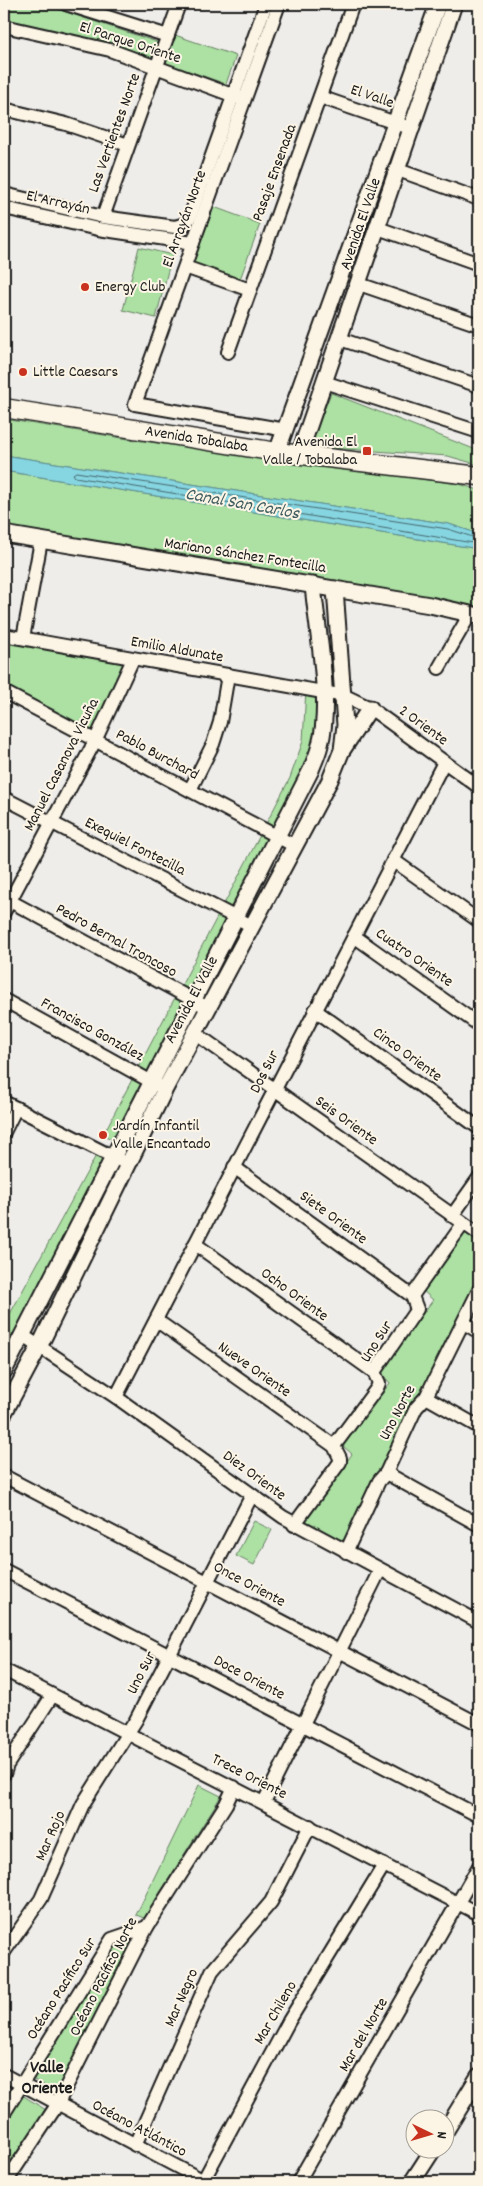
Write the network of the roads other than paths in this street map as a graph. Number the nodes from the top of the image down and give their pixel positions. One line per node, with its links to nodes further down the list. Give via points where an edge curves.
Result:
1 (66, 4): 9 (street)
2 (179, 4): 9 (street, Las Vertientes Norte)
3 (266, 4): 10 (street, El Arrayán Norte)
4 (279, 4): 10 (street, El Arrayán Norte)
5 (353, 4): 12 (street, Pasaje Ensenada)
6 (438, 4): 15 (street, Avenida El Valle)
7 (454, 4): 16 (street, Avenida El Valle)
8 (4, 26): 11 (street, El Parque Oriente, via 110,50)
9 (168, 36): 11 (street, Las Vertientes Norte)
10 (259, 43): 13 (street, El Arrayán Norte)
11 (157, 66): 13 (street, El Parque Oriente); 17 (street, Las Vertientes Norte)
12 (320, 97): 15 (street, El Valle); 29 (street, Pasaje Ensenada)
13 (239, 98): 23 (street, El Arrayán Norte, via 190,217); 25 (street, El Arrayán Norte)
14 (4, 109): 17 (street, via 66,124)
15 (395, 123): 16 (street, El Valle); 32 (street, Avenida El Valle)
16 (413, 129): 18 (street, Avenida El Valle)
17 (128, 145): 22 (street, Las Vertientes Norte)
18 (398, 170): 20 (street); 24 (street, Avenida El Valle)
19 (4, 194): 22 (street, El Arrayán)
20 (479, 199)
21 (4, 208): 25 (street, El Arrayán, via 98,229)
22 (103, 217): 23 (street, El Arrayán, via 174,227)
23 (184, 224)
24 (378, 228): 26 (street); 28 (street, Avenida El Valle)
25 (193, 243): 27 (street, El Arrayán Norte)
26 (479, 264)
27 (185, 267): 29 (street); 37 (street, El Arrayán Norte)
28 (359, 284): 30 (street); 31 (street, Avenida El Valle)
29 (250, 290): 33 (street, Pasaje Ensenada)
30 (479, 325)
31 (340, 339): 34 (street, Avenida El Valle); 36 (street)
32 (318, 341): 34 (street, via 318,354); 39 (street, Avenida El Valle)
33 (228, 352)
34 (331, 364): 35 (street, Avenida El Valle)
35 (324, 382): 40 (street); 42 (street, Avenida El Valle)
36 (479, 386)
37 (135, 404): 39 (street, Avenida Tobalaba)
38 (4, 408): 41 (main road, Avenida Tobalaba)
39 (286, 430): 41 (street, Avenida El Valle)
40 (479, 432)
41 (277, 452): 42 (main road, Avenida Tobalaba)
42 (299, 455): 43 (main road, Avenida Tobalaba)
43 (479, 476)
44 (4, 534): 45 (street, Mariano Sánchez Fontecilla)
45 (41, 541): 46 (street, Mariano Sánchez Fontecilla); 50 (street)
46 (313, 585): 47 (street, Mariano Sánchez Fontecilla); 55 (street, Avenida El Valle)
47 (335, 589): 48 (street, Mariano Sánchez Fontecilla); 56 (street, Avenida El Valle)
48 (475, 615): 52 (street)
49 (4, 635): 50 (street, Emilio Aldunate)
50 (24, 638): 51 (street, Emilio Aldunate)
51 (134, 659): 53 (street, Emilio Aldunate); 58 (street, Manuel Casanova Vicuña)
52 (439, 668)
53 (228, 675): 55 (street, Emilio Aldunate); 62 (street, via 213,744)
54 (4, 692): 58 (street, Pablo Burchard)
55 (324, 692): 56 (street, Emilio Aldunate); 65 (street, Avenida El Valle, via 320,745)
56 (345, 696): 57 (street, 2 Oriente); 59 (street, Avenida El Valle)
57 (370, 708): 59 (street); 60 (street, 2 Oriente)
58 (96, 741): 62 (street, Pablo Burchard); 64 (street, Manuel Casanova Vicuña)
59 (342, 750): 66 (street, Avenida El Valle)
60 (444, 762): 61 (street, 2 Oriente); 67 (street, Dos Sur)
61 (479, 787)
62 (190, 790): 65 (street, Pablo Burchard)
63 (4, 798): 64 (street, Exequiel Fontecilla)
64 (51, 822): 68 (street, Manuel Casanova Vicuña); 69 (street, Exequiel Fontecilla)
65 (277, 837): 66 (street, Pablo Burchard); 69 (street, Avenida El Valle)
66 (295, 846): 71 (street, Avenida El Valle)
67 (393, 860): 70 (street); 72 (street, Dos Sur)
68 (7, 907): 74 (street, Pedro Bernal Troncoso)
69 (235, 917): 71 (street, Exequiel Fontecilla); 74 (street, Avenida El Valle)
70 (479, 922)
71 (252, 926): 75 (street, Avenida El Valle)
72 (354, 936): 76 (street, Dos Sur); 77 (street, Cuatro Oriente)
73 (4, 1000): 79 (street, Francisco González)
74 (192, 1001): 75 (street, Pedro Bernal Troncoso); 79 (street, Avenida El Valle)
75 (208, 1008): 78 (street, Avenida El Valle)
76 (315, 1010): 81 (street, Dos Sur); 84 (street, Cinco Oriente)
77 (479, 1025)
78 (195, 1033): 80 (street, Avenida El Valle); 81 (street, Seis Oriente)
79 (150, 1081): 80 (street, Francisco González); 86 (street, Avenida El Valle)
80 (165, 1089): 87 (street, Avenida El Valle)
81 (274, 1089): 88 (street, Dos Sur); 90 (street, Seis Oriente)
82 (4, 1102): 83 (street)
83 (16, 1108): 85 (street); 86 (street)
84 (479, 1128)
85 (4, 1132)
86 (113, 1157): 87 (street); 99 (street, Avenida El Valle)
87 (127, 1164): 100 (street, Avenida El Valle)
88 (234, 1167): 93 (street, Dos Sur); 95 (street, Siete Oriente)
89 (479, 1178): 90 (street)
90 (452, 1216): 91 (street, Seis Oriente)
91 (463, 1224): 92 (street, Seis Oriente); 95 (street)
92 (479, 1234)
93 (195, 1244): 96 (street, Dos Sur); 102 (street, Ocho Oriente)
94 (479, 1290): 97 (street, Uno Norte)
95 (412, 1296): 102 (street, Uno Sur, via 417,1309)
96 (156, 1320): 103 (street, Dos Sur); 107 (street, Nueve Oriente)
97 (464, 1323): 98 (street); 104 (street, Uno Norte)
98 (479, 1332)
99 (22, 1335): 100 (street, Diez Oriente); 101 (street, Avenida El Valle)
100 (39, 1346): 103 (street, Diez Oriente); 105 (street, Avenida El Valle)
101 (4, 1371)
102 (374, 1372): 107 (street, Uno Sur, via 379,1383 377,1388)
103 (116, 1397): 110 (street, Diez Oriente)
104 (426, 1397): 106 (street); 108 (street, Uno Norte, via 416,1408)
105 (4, 1413)
106 (479, 1427)
107 (334, 1446): 111 (street, via 340,1462)
108 (386, 1474): 112 (street); 113 (street, Uno Norte, via 379,1481)
109 (4, 1476): 116 (street, Once Oriente)
110 (252, 1495): 111 (street, Diez Oriente); 116 (street, Uno Sur)
111 (294, 1525): 113 (street, Diez Oriente)
112 (479, 1525)
113 (346, 1552): 115 (street, Diez Oriente)
114 (4, 1570): 119 (street, Doce Oriente)
115 (380, 1570): 117 (street, Diez Oriente); 118 (street)
116 (208, 1581): 118 (street, Once Oriente); 119 (street, Uno Sur)
117 (479, 1622)
118 (340, 1650): 122 (street); 123 (street, Once Oriente)
119 (170, 1655): 122 (street, Doce Oriente); 124 (street, Uno Sur)
120 (4, 1670): 121 (street, Trece Oriente)
121 (52, 1696): 124 (street, Trece Oriente); 125 (street)
122 (303, 1724): 127 (street); 128 (street, Doce Oriente)
123 (479, 1724)
124 (128, 1732): 126 (street, Trece Oriente); 135 (street, Mar Rojo, via 83,1804 41,1899)
125 (4, 1774)
126 (234, 1787): 127 (street, Trece Oriente); 134 (street, Océano Pacífico Norte)
127 (264, 1802): 129 (street, Trece Oriente)
128 (479, 1816)
129 (310, 1826): 130 (street, Trece Oriente); 142 (street, Mar Negro, via 271,1902 212,1971)
130 (384, 1866): 132 (street, Trece Oriente); 144 (street, Mar Chileno, via 289,2021)
131 (479, 1866): 132 (street, Mar del Norte)
132 (459, 1904): 133 (street, Trece Oriente); 146 (street, Mar del Norte)
133 (479, 1914)
134 (147, 1927): 138 (street, Océano Pacífico Sur, via 112,1938); 139 (street, Océano Pacífico Norte)
135 (4, 1952)
136 (4, 2075): 138 (street, Océano Atlántico)
137 (479, 2076): 141 (street)
138 (22, 2085): 139 (street, Océano Atlántico); 140 (street, Océano Pacífico Sur)
139 (57, 2105): 142 (street, Océano Atlántico); 145 (street, Océano Pacífico Norte)
140 (4, 2113)
141 (456, 2114)
142 (135, 2145): 144 (street, Océano Atlántico)
143 (428, 2158): 147 (street)
144 (204, 2181)
145 (6, 2182)
146 (298, 2182)
147 (412, 2182)

